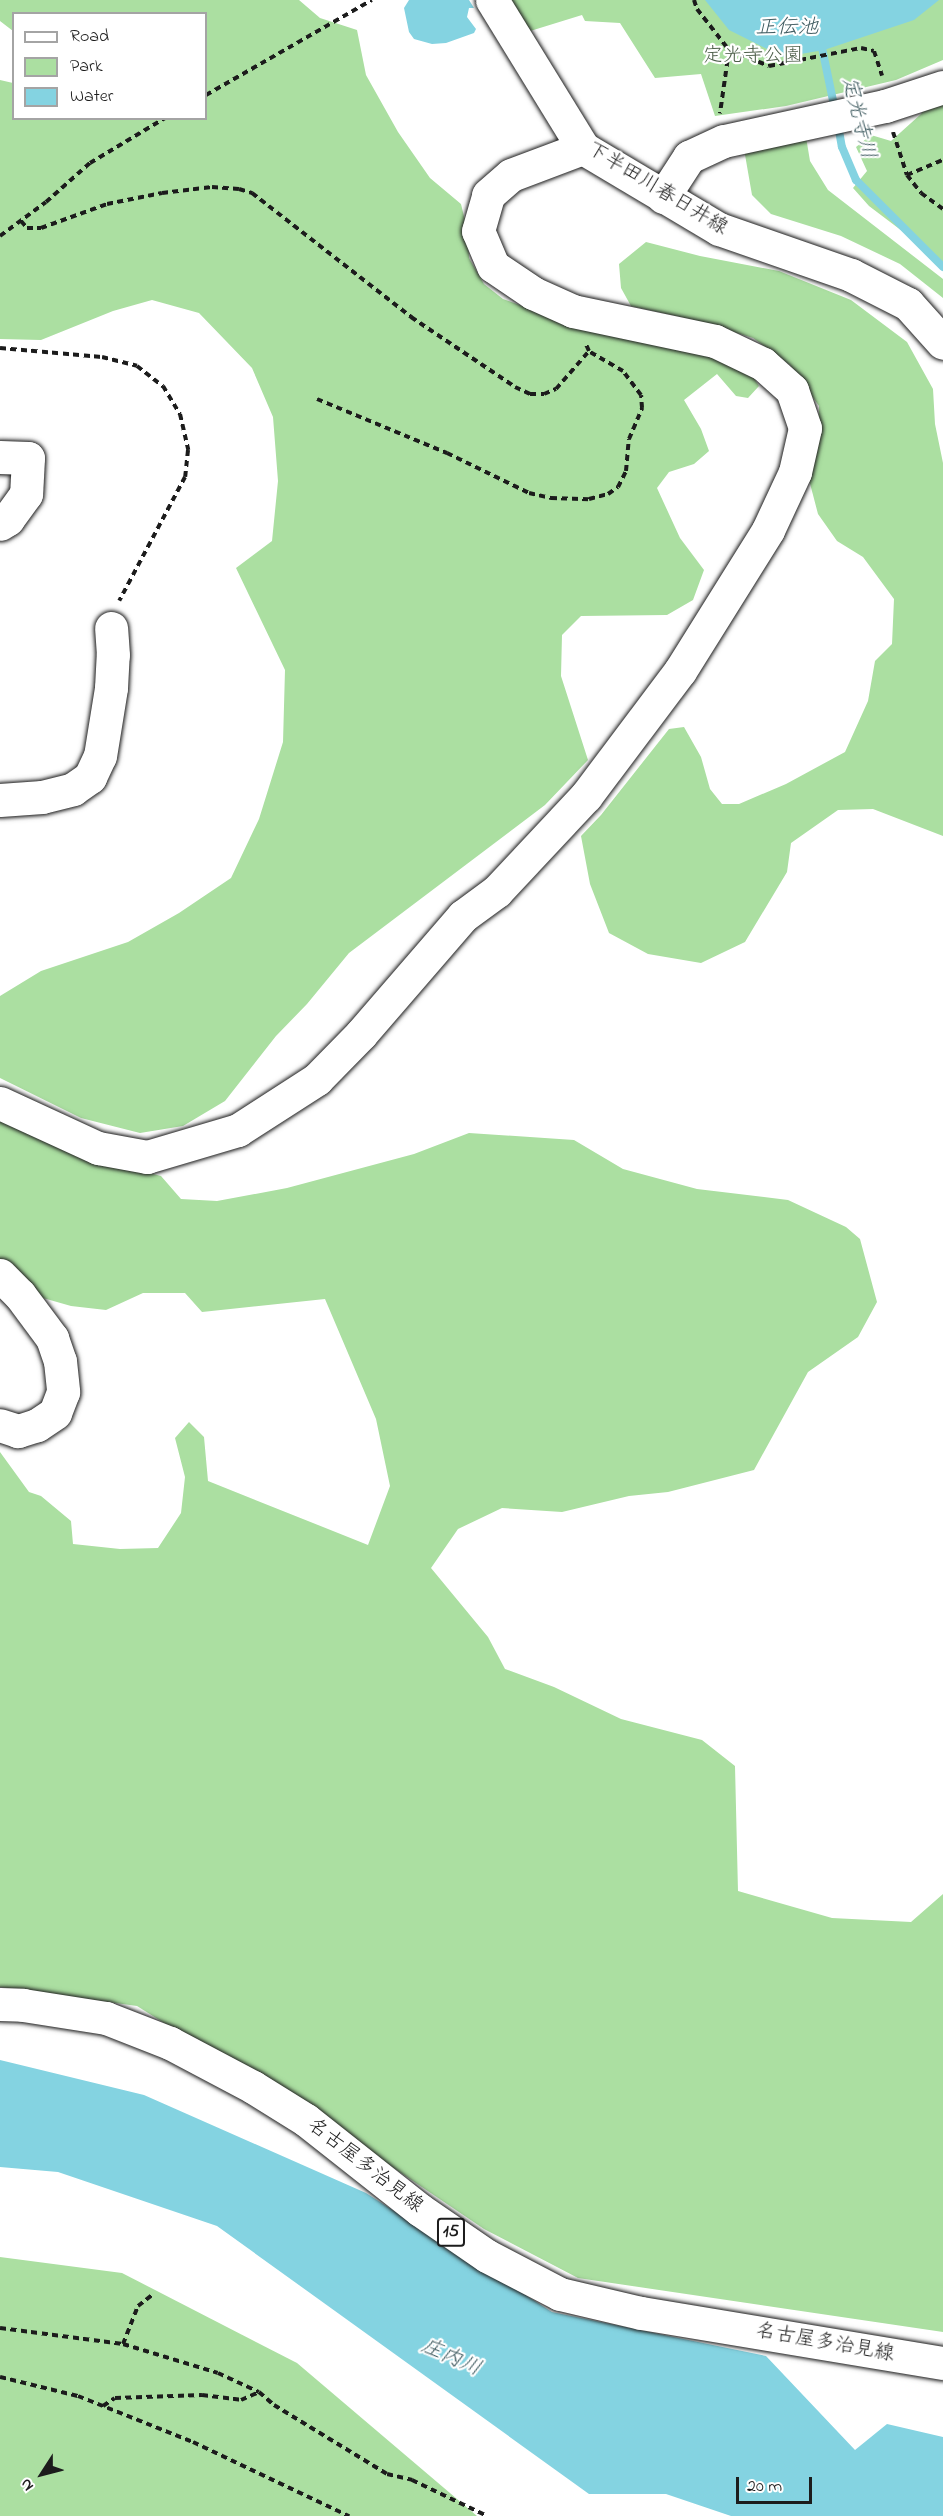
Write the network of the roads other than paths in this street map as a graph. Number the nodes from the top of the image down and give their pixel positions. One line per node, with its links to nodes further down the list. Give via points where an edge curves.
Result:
1 (492, 0): 3 (street, 下半田川春日井線)
2 (943, 87): 4 (street, via 877,99 724,141 689,157)
3 (583, 148): 4 (street, 下半田川春日井線); 10 (street, via 511,175 488,195 478,231 493,266 533,293 582,313 715,341 763,364 792,390 805,428 795,472 768,530 680,672 586,796 497,891 463,916 361,1034 317,1078 238,1130 147,1157 98,1148)
4 (663, 197): 5 (street, 下半田川春日井線, via 719,229 851,274 909,304)
5 (943, 343)
6 (0, 457): 7 (street, via 28,458 26,494)
7 (0, 524)
8 (111, 628): 9 (street, via 111,688 100,756 90,777 73,789 42,797)
9 (0, 800)
10 (0, 1103)
11 (0, 1275): 12 (street, via 52,1338 60,1361 63,1392 55,1413 37,1425 18,1431)
12 (0, 1425)
13 (0, 2004): 14 (street, 名古屋多治見線 / 15, via 106,2018 170,2043 306,2120 420,2210 487,2256 560,2294 641,2313)
14 (943, 2363)

